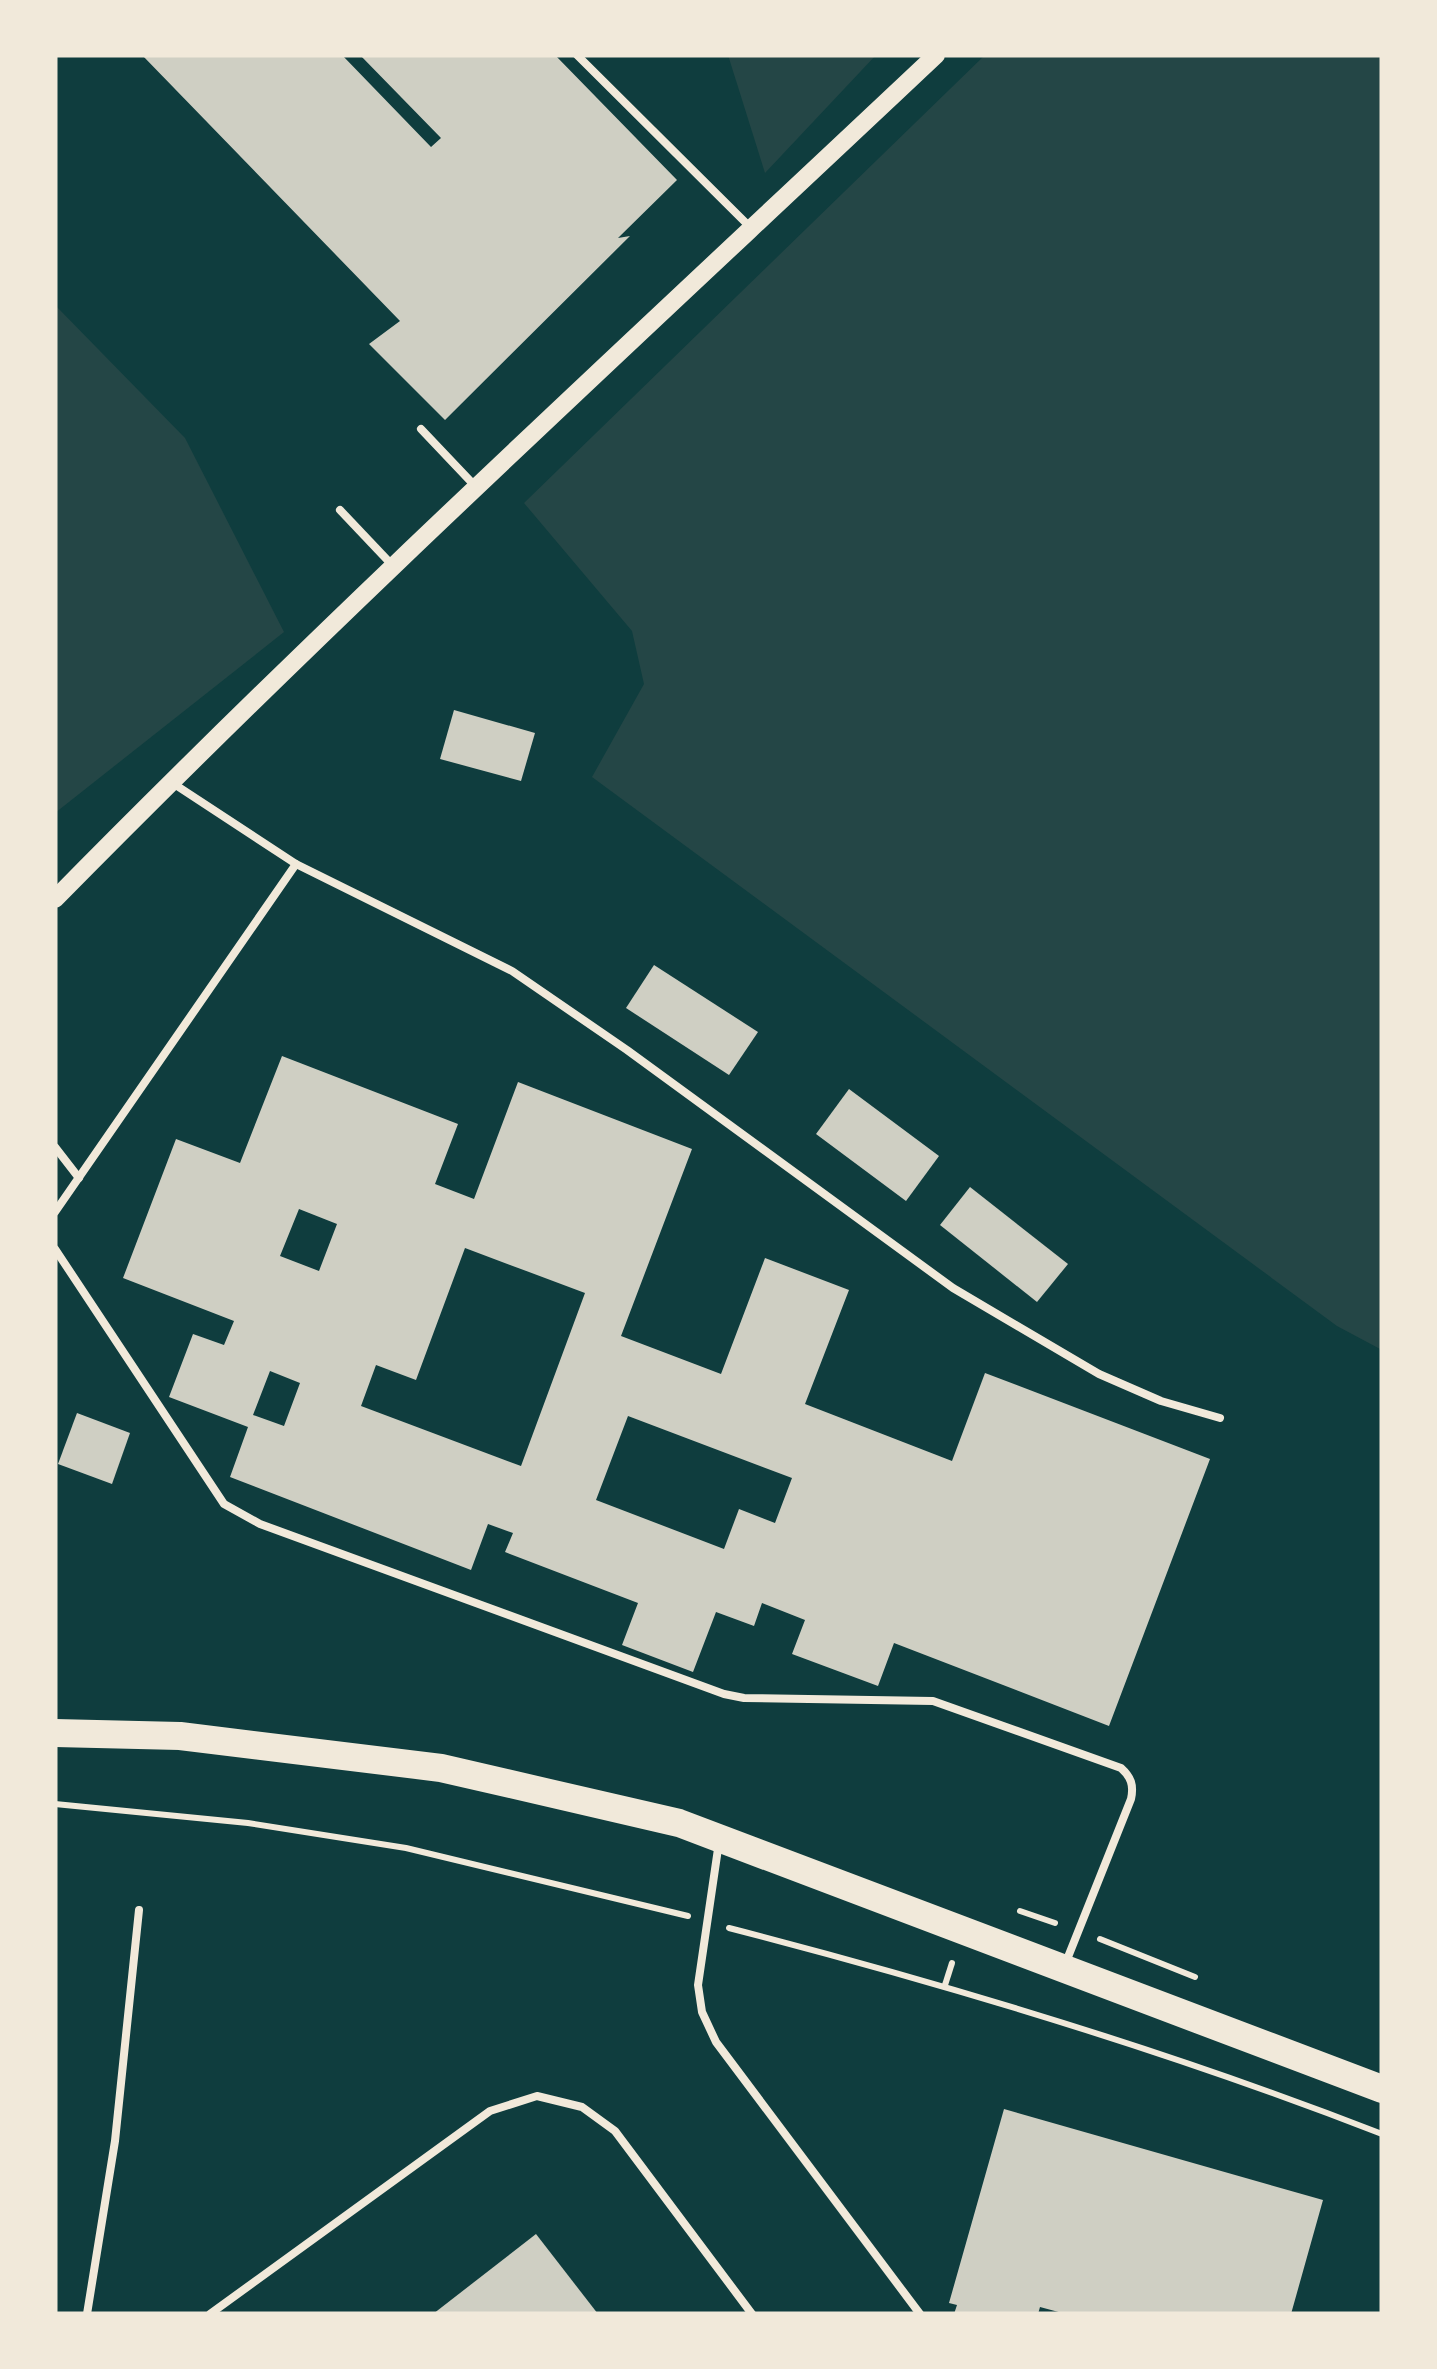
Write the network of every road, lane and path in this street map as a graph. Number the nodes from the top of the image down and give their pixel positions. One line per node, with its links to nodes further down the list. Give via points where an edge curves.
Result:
1 (577, 55): 3 (lane)
2 (936, 55): 3 (street)
3 (752, 229): 5 (street)
4 (421, 428): 5 (lane)
5 (477, 488): 7 (street)
6 (340, 510): 7 (lane)
7 (394, 567): 8 (street)
8 (170, 782): 9 (lane); 10 (street)
9 (296, 864): 12 (lane); 15 (lane, via 512,972 952,1288 1098,1374)
10 (55, 900)
11 (55, 1147): 12 (lane)
12 (79, 1178): 13 (lane)
13 (55, 1212)
14 (55, 1249): 22 (lane, via 224,1504 260,1524 724,1694 933,1701 1120,1768 1129,1776 1131,1798)
15 (1220, 1418)
16 (55, 1733): 18 (highway, via 180,1736 441,1768)
17 (55, 1804): 19 (path, via 248,1823 406,1848)
18 (719, 1839): 22 (highway); 28 (lane, via 698,1986 702,2012 716,2042)
19 (658, 1906)
20 (139, 1910): 25 (lane)
21 (744, 1932): 24 (path, via 945,1985)
22 (1063, 1969): 23 (highway)
23 (1382, 2089)
24 (1382, 2134)
25 (88, 2314)
26 (210, 2314): 27 (lane, via 490,2111 538,2096 582,2107 615,2131)
27 (752, 2314)
28 (920, 2314)

